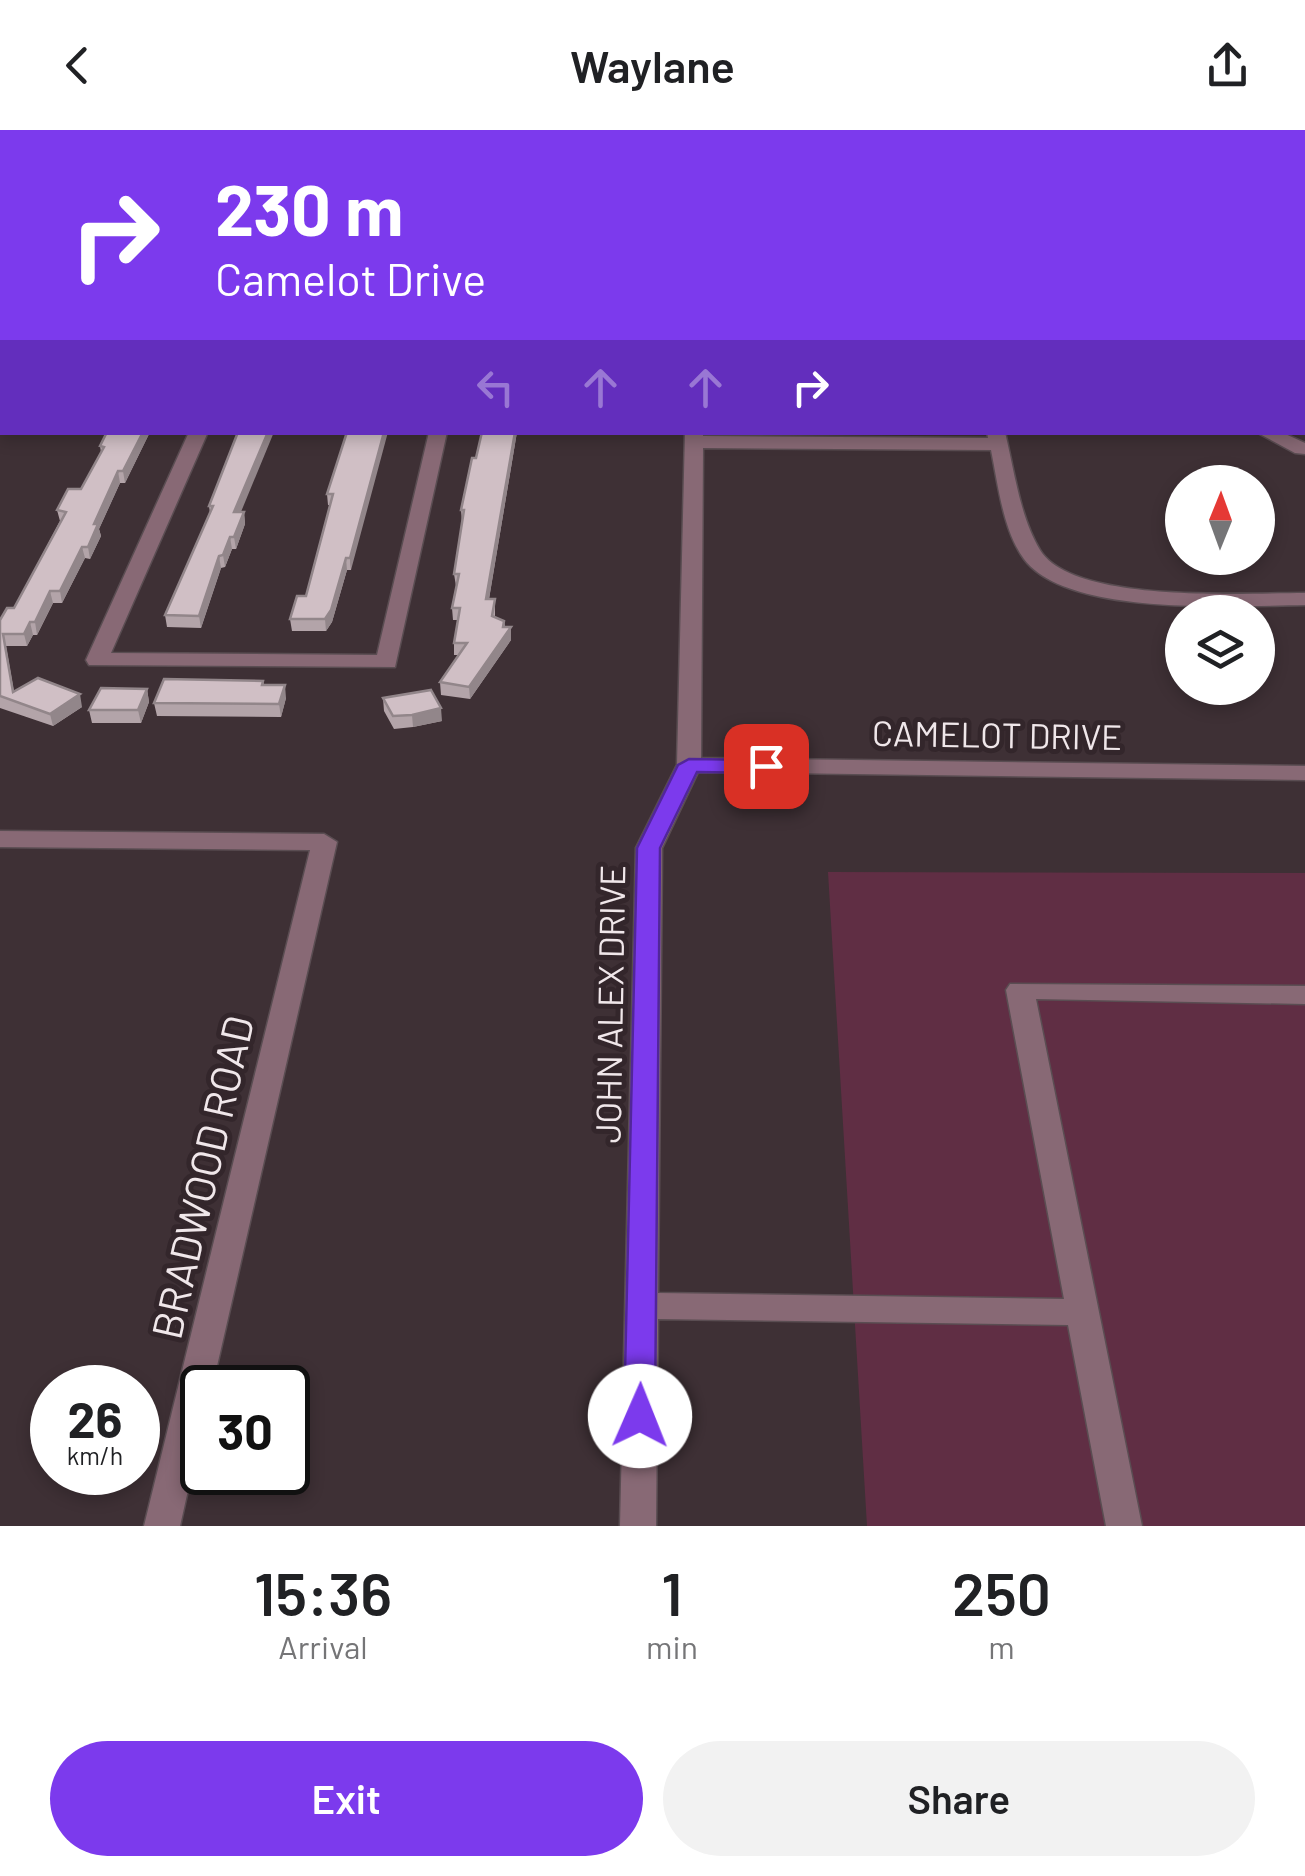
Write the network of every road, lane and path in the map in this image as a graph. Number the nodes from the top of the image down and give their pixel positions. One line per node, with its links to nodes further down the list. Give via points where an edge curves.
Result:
1 (198, 435): 2 (street, via 97,660 387,662)
2 (437, 435)
3 (1272, 435): 6 (street)
4 (694, 437): 5 (street); 8 (street, JOHN ALEX DRIVE)
5 (997, 438): 7 (street, via 1030,554 1060,580 1135,595)
6 (1302, 449)
7 (1305, 598)
8 (689, 765): 9 (street, CAMELOT DRIVE); 12 (street, JOHN ALEX DRIVE, via 649,848)
9 (1305, 774)
10 (3, 845): 14 (street, BRADWOOD ROAD, via 324,842)
11 (1305, 995): 13 (street, via 1020,990)
12 (642, 1306): 13 (street); 15 (street, JOHN ALEX DRIVE)
13 (1083, 1312): 16 (street)
14 (162, 1526)
15 (638, 1526)
16 (1124, 1526)

